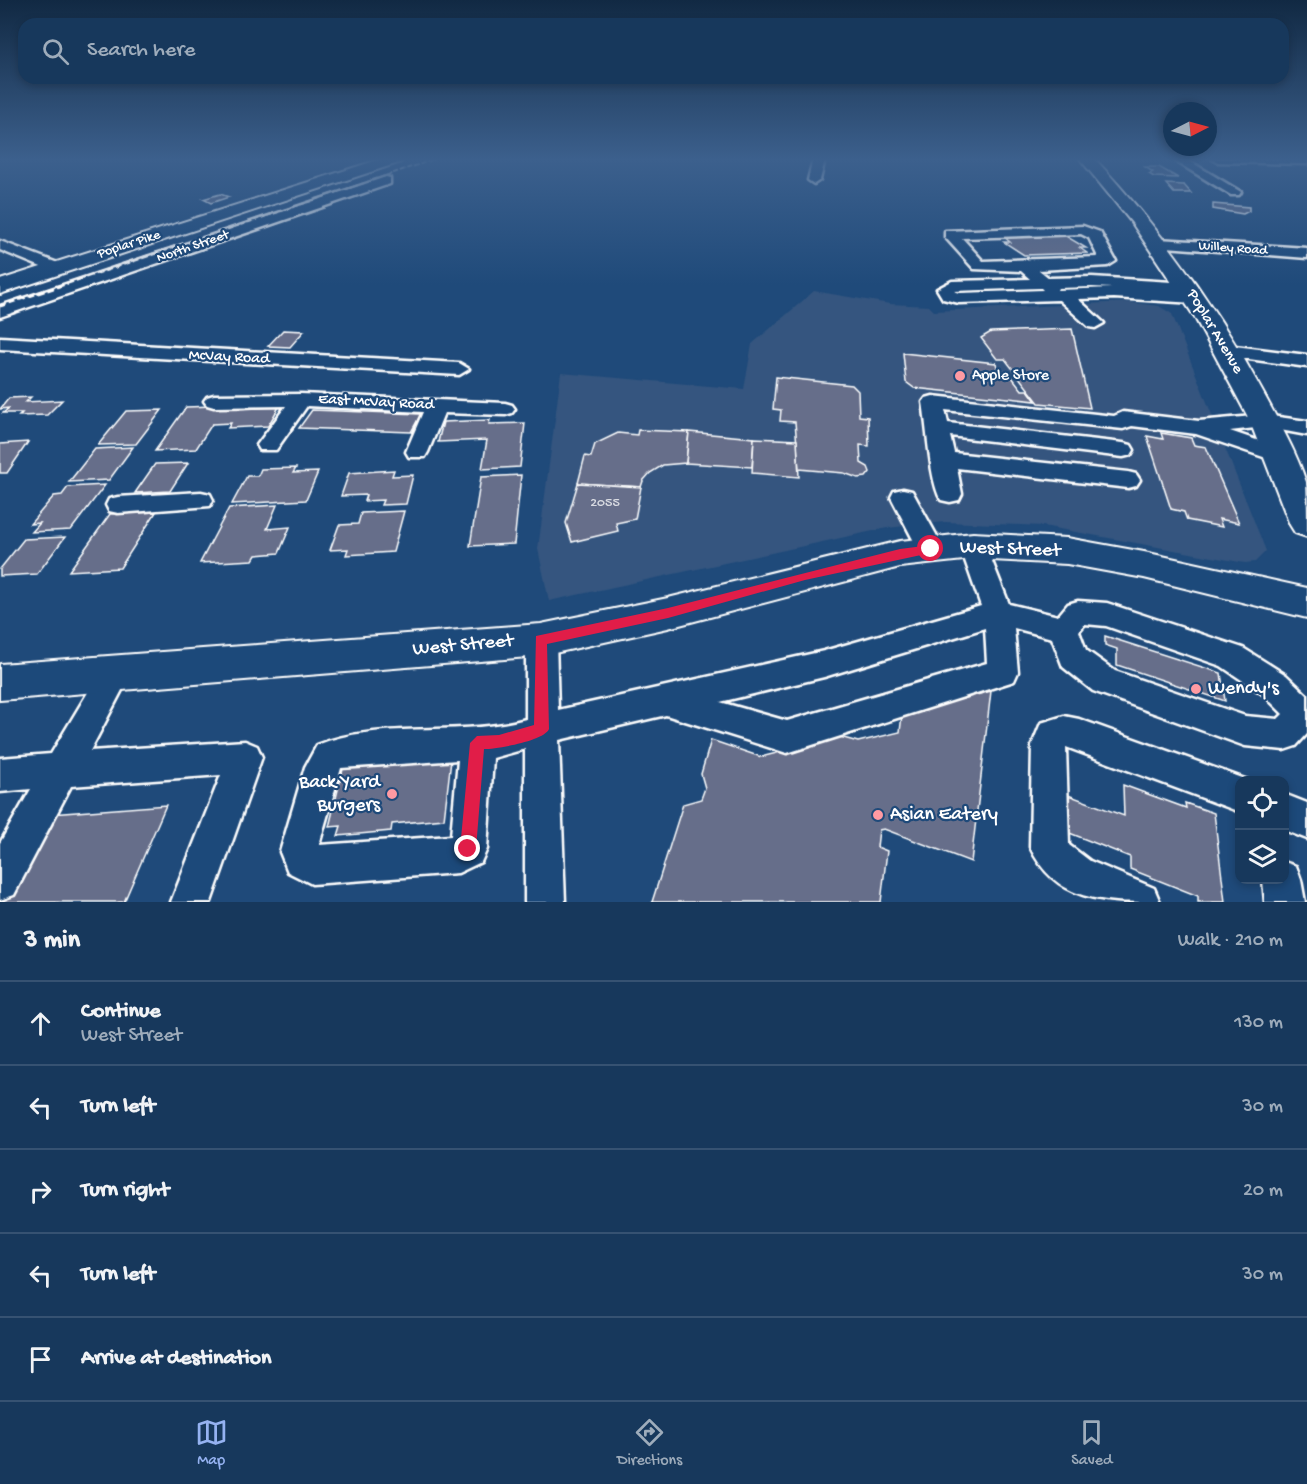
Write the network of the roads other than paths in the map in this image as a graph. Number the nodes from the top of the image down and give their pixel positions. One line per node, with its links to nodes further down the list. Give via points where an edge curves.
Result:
1 (265, 201): 8 (main road, Poplar Pike)
2 (327, 201): 13 (street, North Street)
3 (1126, 201): 4 (main road, Poplar Avenue)
4 (1158, 243): 6 (street, Willey Road); 11 (main road, Poplar Avenue)
5 (0, 245): 8 (street)
6 (1307, 253)
7 (1024, 266): 7 (street, via 980,266 950,234 1083,230 1095,236 1108,261); 9 (street)
8 (57, 268): 10 (main road, Poplar Pike)
9 (1045, 283): 11 (street, via 1101,282); 12 (street); 12 (street, via 945,289 959,298)
10 (0, 287)
11 (1191, 293): 12 (street); 16 (main road, Poplar Avenue)
12 (1060, 295): 14 (street)
13 (0, 312)
14 (1095, 323)
15 (0, 343): 18 (street, McVay Road)
16 (1227, 351): 17 (street); 23 (main road, Poplar Avenue)
17 (1307, 361)
18 (459, 369)
19 (302, 400): 20 (street); 21 (street, East McVay Road); 27 (street, East McVay Road)
20 (214, 401)
21 (436, 406): 22 (street, East McVay Road); 29 (street)
22 (505, 409)
23 (1264, 421): 25 (street); 26 (street); 30 (main road, Poplar Avenue)
24 (938, 428): 25 (street, via 933,402); 28 (street); 31 (street)
25 (1200, 428): 30 (street)
26 (1307, 428)
27 (268, 445)
28 (1123, 450)
29 (417, 452)
30 (1278, 454): 37 (main road, Poplar Avenue)
31 (943, 459): 32 (street); 33 (street)
32 (1128, 480)
33 (950, 494)
34 (903, 497): 39 (street)
35 (201, 501): 36 (street)
36 (118, 505)
37 (1307, 525)
38 (973, 546): 39 (main road, West Street); 40 (main road, West Street, via 1067,551); 41 (street)
39 (931, 549): 43 (main road, West Street)
40 (1307, 603)
41 (998, 613): 42 (street); 46 (street, via 824,663); 46 (street, via 1003,672 787,736)
42 (1064, 629): 47 (street, via 1078,612 1107,615 1232,657 1275,685); 47 (street, via 1074,658 1104,681 1245,731 1284,735)
43 (541, 640): 44 (main road, West Street); 48 (street)
44 (116, 673): 45 (main road, West Street); 50 (street)
45 (0, 682)
46 (666, 700): 48 (street)
47 (1305, 717)
48 (542, 729): 49 (street, via 499,742); 58 (street)
49 (477, 743): 49 (street, via 344,751 329,756 322,766 299,852 301,859 312,865 458,854 468,849)
50 (61, 770): 51 (street); 55 (street); 57 (street, via 245,757)
51 (0, 775)
52 (1235, 793): 59 (street, via 1079,734 1053,734 1049,745 1049,847 1053,858 1079,876)
53 (1289, 814): 54 (street)
54 (1307, 821)
55 (0, 882)
56 (1283, 884): 60 (street)
57 (191, 902)
58 (545, 902)
59 (1140, 902)
60 (1285, 902)

